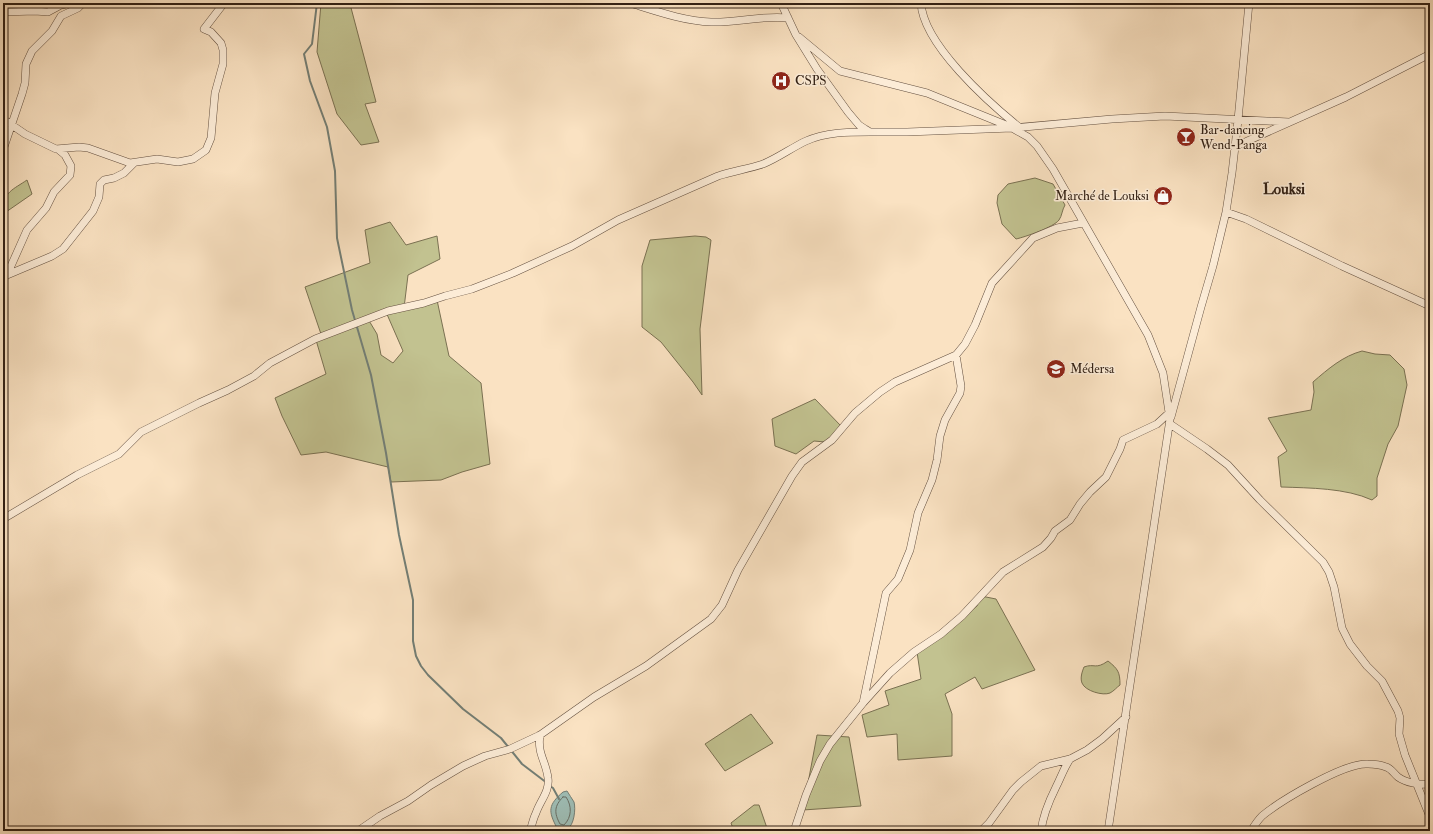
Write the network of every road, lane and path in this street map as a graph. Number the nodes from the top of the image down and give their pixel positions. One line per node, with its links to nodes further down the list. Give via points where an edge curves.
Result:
1 (70, 3): 8 (street, via 48,12)
2 (83, 3): 15 (street, via 61,16 52,31 32,50 26,64 25,83)
3 (224, 3): 21 (street, via 204,29 219,40 223,50 223,64 215,93 211,138 206,150 193,159 178,162 157,159)
4 (630, 3): 9 (street, via 688,19 711,22)
5 (781, 3): 9 (street)
6 (921, 3): 16 (street, via 924,21 941,49)
7 (1249, 3): 13 (street)
8 (3, 12)
9 (788, 18): 10 (street)
10 (796, 35): 16 (street, via 840,71 927,93); 17 (street, via 835,96 859,125)
11 (1430, 54): 14 (street)
12 (3, 119): 15 (street)
13 (1238, 120): 14 (street); 16 (street, via 1165,116); 18 (street)
14 (1290, 122): 18 (street)
15 (12, 125): 19 (street); 20 (street, via 39,142)
16 (1015, 128): 17 (street); 23 (street, via 1037,146)
17 (870, 132): 28 (street, via 838,133 806,141 774,159 718,176 625,217 572,246 513,273 472,289 388,311 315,339 228,390 141,432 119,454 77,475)
18 (1234, 147): 22 (street)
19 (3, 150)
20 (59, 150): 21 (street, via 88,148); 24 (street, via 71,166 70,175 54,192 46,208 27,230)
21 (134, 163): 24 (street, via 124,173 100,184 99,197 93,211 63,249)
22 (1226, 212): 25 (street, via 1246,219); 27 (street)
23 (1083, 222): 26 (street, via 1057,228 1033,238 1015,256 992,283 975,325); 27 (street, via 1148,335 1163,372)
24 (5, 276)
25 (1430, 306)
26 (956, 355): 29 (street, via 960,393 945,420 932,480 918,513 910,550 898,579 886,593); 31 (street, via 902,379 880,392 858,410 832,440 802,462 738,570 722,605 711,619 646,666 594,697)
27 (1170, 418): 29 (street, via 1122,440 1106,477 1090,492 1070,520 1055,531 1043,547 1003,572 962,616 890,673); 30 (street); 33 (street, via 1228,465 1323,562 1334,586 1342,628 1350,644 1382,681 1398,711 1399,734)
28 (3, 519)
29 (863, 703): 38 (street, via 830,744 820,762)
30 (1126, 717): 32 (street, via 1102,740); 41 (street)
31 (540, 735): 36 (street, via 463,766); 37 (street, via 540,752 548,786 535,813)
32 (1070, 759): 39 (street, via 1041,766 1021,782); 40 (street, via 1051,796 1043,816)
33 (1418, 784): 34 (street); 35 (street); 42 (street, via 1399,778 1387,767 1367,764 1350,768 1317,781 1277,805 1255,823)
34 (1430, 784)
35 (1430, 817)
36 (358, 831)
37 (530, 831)
38 (794, 831)
39 (981, 831)
40 (1041, 831)
41 (1108, 831)
42 (1251, 831)

